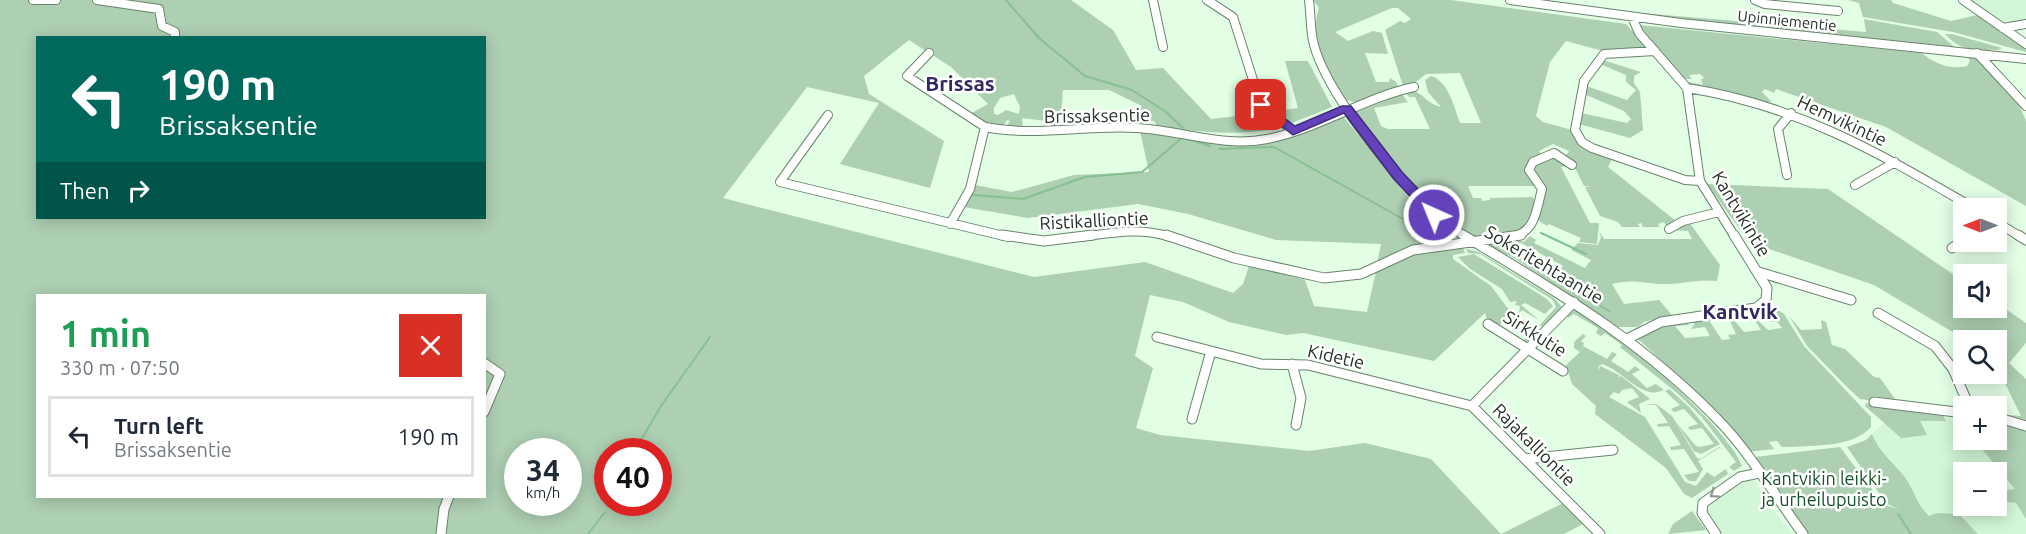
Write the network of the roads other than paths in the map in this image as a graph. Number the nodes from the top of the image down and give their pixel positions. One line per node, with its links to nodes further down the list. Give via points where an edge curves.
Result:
1 (33, 0): 2 (street)
2 (56, 0)
3 (97, 0): 18 (street, via 148,4 159,9 162,26 175,32)
4 (1147, 0): 17 (street, via 1154,31)
5 (1153, 0): 17 (street)
6 (1207, 0): 32 (street, via 1233,17 1261,105)
7 (1309, 0): 28 (street, Sokeritehtaantie, via 1314,45)
8 (1510, 0): 12 (street, Upinniementie)
9 (1572, 0): 12 (street)
10 (1755, 0): 13 (street)
11 (1963, 0): 16 (street)
12 (1575, 9): 14 (street, Upinniementie)
13 (1838, 11)
14 (1632, 17): 21 (street, Kantvikintie); 23 (street, Upinniementie)
15 (2026, 24): 16 (street)
16 (2003, 28): 19 (street)
17 (1159, 33): 20 (street)
18 (175, 36)
19 (2026, 44)
20 (1163, 47)
21 (1655, 51): 26 (street, Kantvikintie); 36 (street, via 1604,54 1584,81 1577,136 1601,151 1685,180)
22 (929, 53): 31 (street, via 907,76)
23 (1974, 53): 24 (street, Upinniementie); 27 (street)
24 (2026, 59)
25 (1414, 87): 28 (street, Brissaksentie)
26 (1687, 88): 29 (street, Hemvikintie, via 1758,101); 36 (street, Kantvikintie)
27 (2026, 106)
28 (1347, 108): 32 (street, Brissaksentie); 44 (street, Sokeritehtaantie, via 1434,215)
29 (1791, 113): 33 (street, Hemvikintie, via 1851,137); 35 (street, via 1778,129)
30 (828, 115): 40 (street, Ristikalliontie, via 780,182)
31 (985, 127): 32 (street, Brissaksentie, via 1024,133 1137,128 1234,142 1266,140); 40 (street, via 970,189)
32 (1293, 131)
33 (1895, 162): 37 (street); 38 (street, Hemvikintie)
34 (1572, 165): 44 (street, Ristikalliontie, via 1554,153 1533,162 1529,170 1542,189 1528,232)
35 (1786, 175)
36 (1700, 181): 39 (street, Kantvikintie)
37 (1855, 185)
38 (1957, 198)
39 (1719, 212): 41 (street, via 1683,221); 45 (street, Kantvikintie)
40 (950, 224): 44 (street, Ristikalliontie, via 1044,241 1129,231 1156,232 1242,260 1324,279 1361,274 1413,250)
41 (1669, 229)
42 (2007, 229): 43 (street)
43 (2026, 240)
44 (1475, 243): 47 (street, Sokeritehtaantie)
45 (1759, 272): 46 (street); 51 (street, Kantvikintie, via 1767,294 1756,308 1661,322)
46 (1851, 300)
47 (1574, 302): 51 (street, Sokeritehtaantie); 52 (street, Rajakalliontie)
48 (1878, 313): 57 (street, via 1935,346 1953,369)
49 (1488, 324): 52 (street, Sirkkutie)
50 (1157, 337): 53 (street, Kidetie)
51 (1629, 338): 68 (street, Sokeritehtaantie, via 1695,395)
52 (1527, 348): 56 (street, Sirkkutie); 59 (street, Rajakalliontie)
53 (1211, 351): 55 (street, Kidetie, via 1261,363); 62 (street)
54 (486, 364): 60 (street, via 500,374)
55 (1292, 364): 59 (street, Kidetie); 64 (street, via 1301,398)
56 (1563, 371)
57 (1964, 396)
58 (1874, 402): 61 (street)
59 (1472, 406): 67 (street, Rajakalliontie)
60 (486, 407)
61 (1953, 412)
62 (1192, 419)
63 (2007, 420): 65 (street)
64 (1296, 425)
65 (2026, 426)
66 (1613, 450): 67 (street)
67 (1526, 459): 71 (street, Rajakalliontie)
68 (1759, 473): 72 (street, one-way to 72, via 1740,477 1702,502 1702,513); 73 (street, Sokeritehtaantie)
69 (448, 498): 70 (street)
70 (441, 534)
71 (1600, 534)
72 (1716, 534)
73 (1803, 534)

